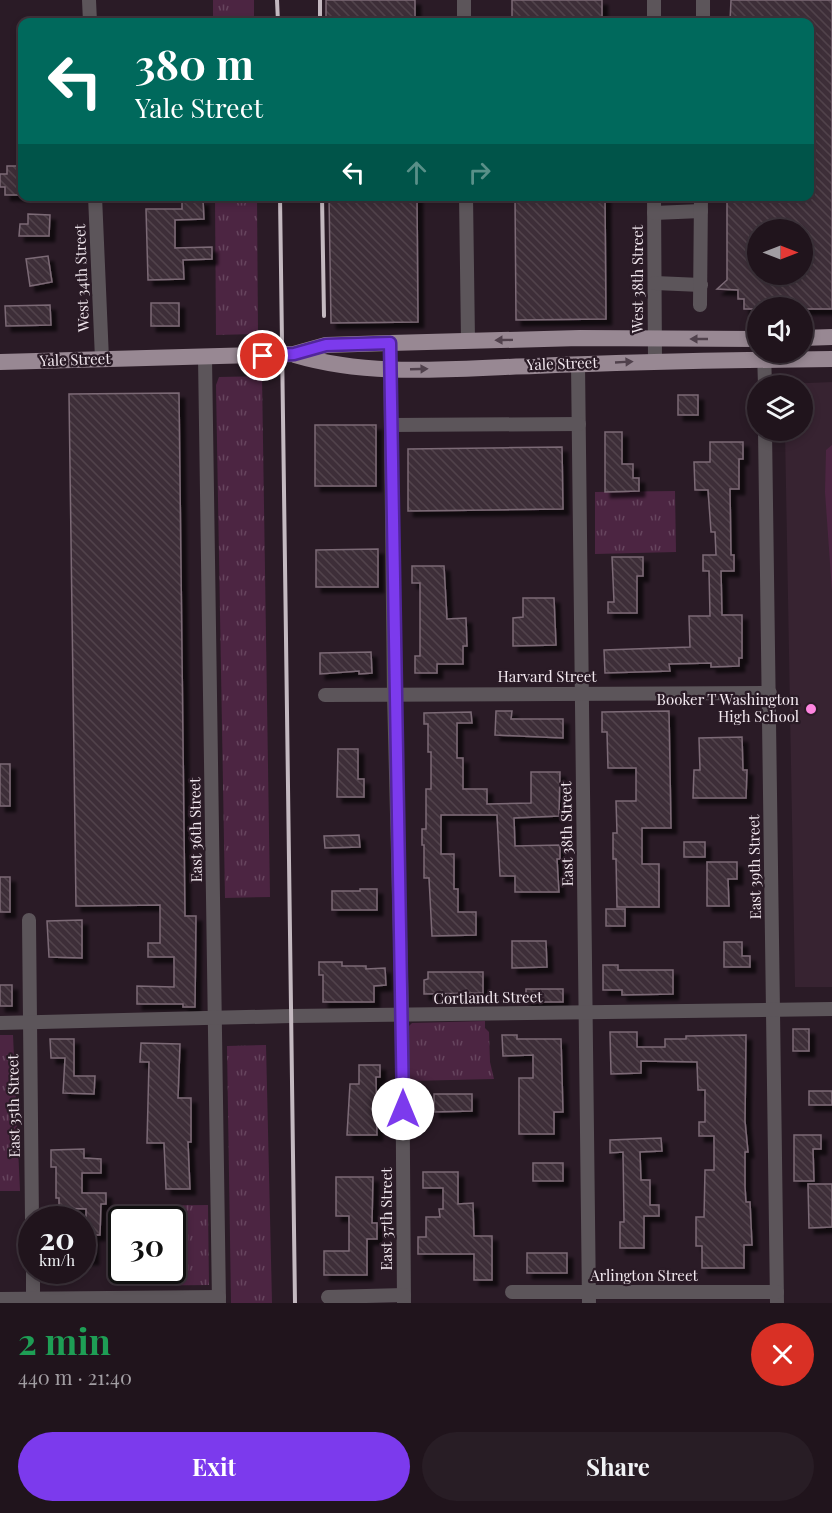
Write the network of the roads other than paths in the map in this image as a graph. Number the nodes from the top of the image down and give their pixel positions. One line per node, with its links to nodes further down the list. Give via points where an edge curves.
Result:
1 (89, 0): 5 (street)
2 (464, 0): 6 (street)
3 (654, 0): 7 (street)
4 (703, 0): 8 (street)
5 (90, 18)
6 (464, 18)
7 (654, 18)
8 (703, 18)
9 (95, 201): 27 (street, West 34th Street)
10 (466, 201): 22 (street)
11 (654, 201): 14 (street, West 38th Street)
12 (701, 201): 13 (street)
13 (701, 211): 14 (street); 16 (street)
14 (654, 213): 15 (street, West 38th Street)
15 (655, 283): 16 (street); 19 (street, West 38th Street)
16 (700, 285): 17 (street)
17 (700, 304)
18 (832, 337): 20 (main road)
19 (655, 338): 21 (main road, Yale Street, one-way to 19); 22 (main road, Yale Street, one-way to 22); 30 (street, West 38th Street)
20 (813, 338)
21 (747, 339)
22 (468, 340): 23 (main road, Yale Street); 33 (main road)
23 (390, 343): 24 (main road, Yale Street, via 326,345); 34 (street, East 37th Street)
24 (294, 354): 25 (main road, Yale Street); 34 (main road, Yale Street, via 328,364)
25 (206, 357): 27 (main road, Yale Street); 47 (street, East 36th Street)
26 (747, 357): 30 (main road, Yale Street)
27 (102, 358): 31 (main road, Yale Street)
28 (813, 358): 29 (main road, Yale Street)
29 (832, 359)
30 (655, 360): 32 (main road, Yale Street, one-way to 30)
31 (0, 362)
32 (578, 364): 33 (main road, Yale Street); 35 (street, East 38th Street)
33 (467, 368): 34 (main road, Yale Street, one-way to 33)
34 (390, 370): 36 (street, East 37th Street)
35 (579, 424): 36 (street); 38 (street, East 38th Street)
36 (391, 425): 40 (street, East 37th Street)
37 (765, 441): 39 (street, East 39th Street)
38 (582, 693): 39 (street, Harvard Street); 40 (street, Harvard Street); 45 (street, East 38th Street)
39 (770, 693): 43 (street, East 39th Street)
40 (394, 694): 41 (street, Harvard Street); 46 (street, East 37th Street)
41 (325, 695)
42 (28, 920): 49 (street, East 35th Street)
43 (773, 1009): 44 (street, Cortlandt Street); 45 (street, Cortlandt Street); 55 (street, East 39th Street)
44 (832, 1009)
45 (585, 1013): 46 (street, Cortlandt Street); 54 (street, East 38th Street)
46 (402, 1017): 47 (street, Cortlandt Street); 57 (street, East 37th Street)
47 (215, 1018): 49 (street, Cortlandt Street); 58 (street, East 36th Street)
48 (0, 1023): 49 (street, Cortlandt Street)
49 (30, 1023): 50 (street, East 35th Street)
50 (32, 1206)
51 (33, 1284): 59 (street)
52 (512, 1292): 54 (street, Arlington Street)
53 (328, 1297): 57 (street)
54 (589, 1298): 55 (street, Arlington Street)
55 (777, 1298)
56 (0, 1299): 59 (street)
57 (404, 1299)
58 (219, 1300): 59 (street)
59 (33, 1301)

